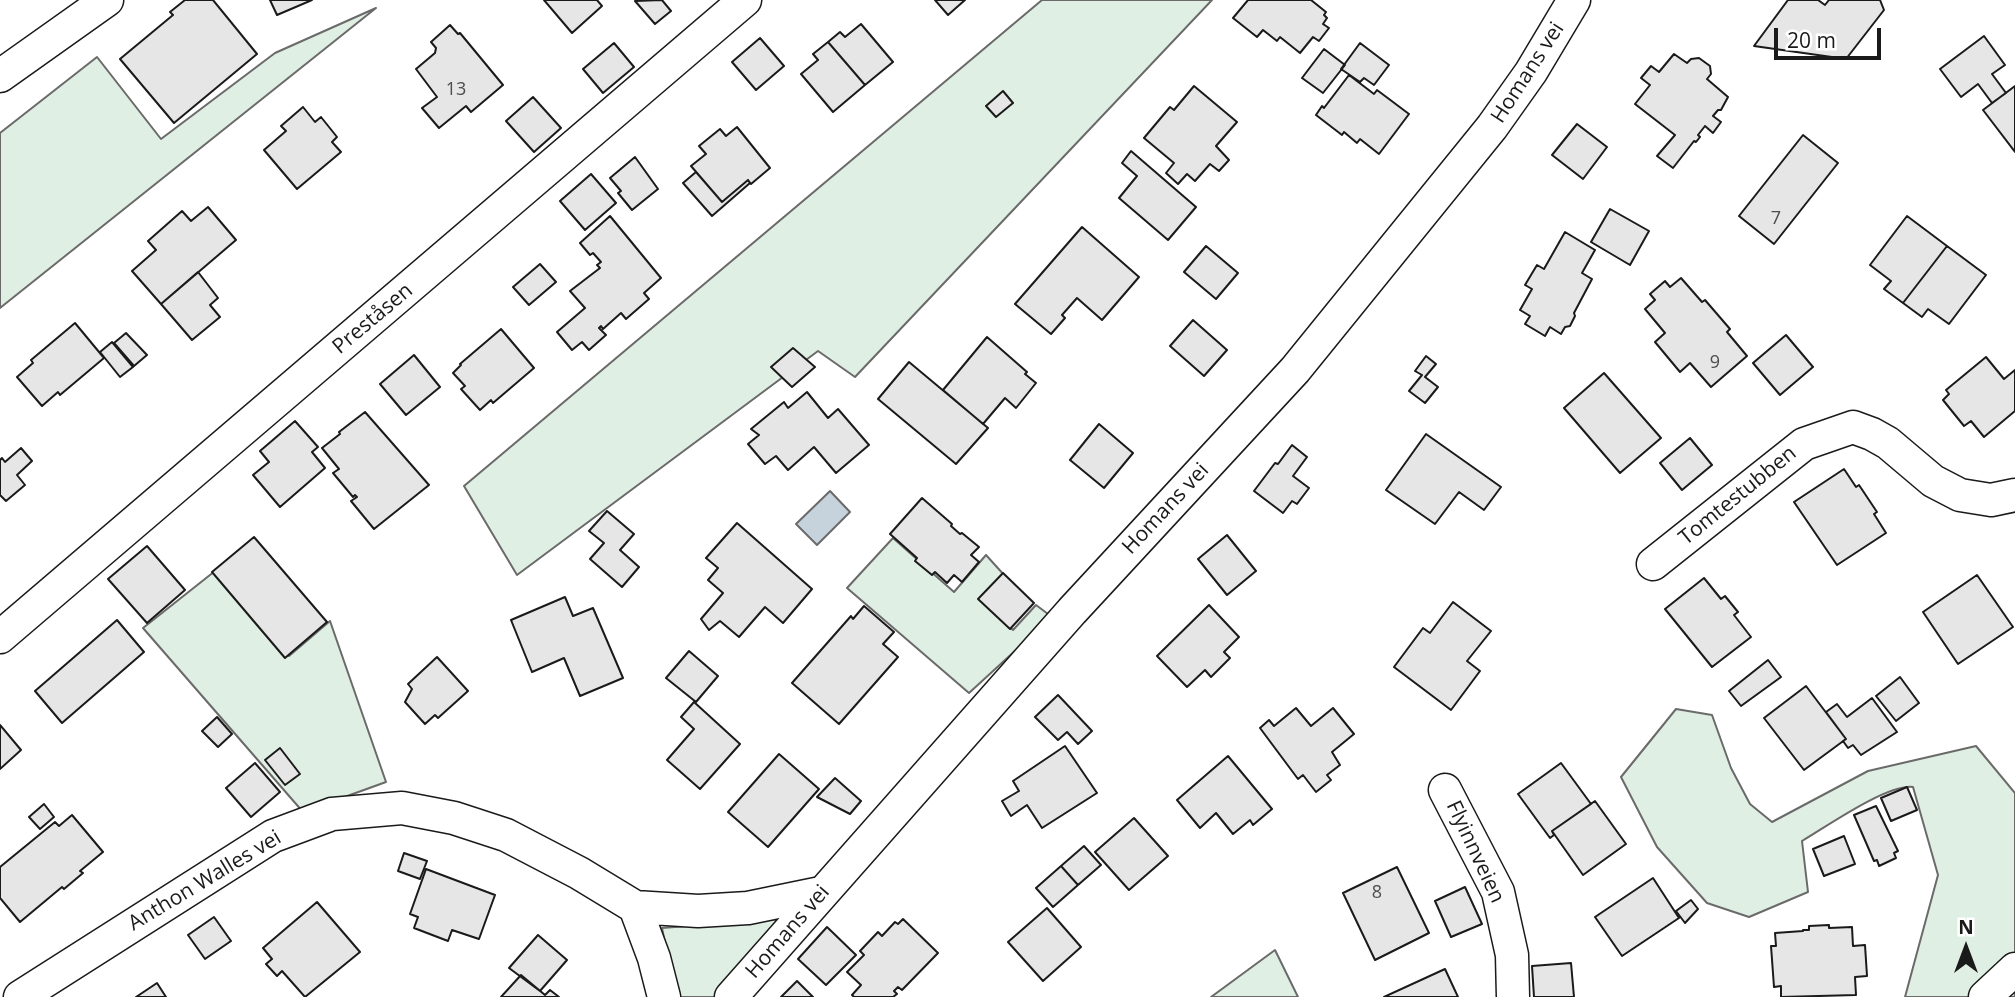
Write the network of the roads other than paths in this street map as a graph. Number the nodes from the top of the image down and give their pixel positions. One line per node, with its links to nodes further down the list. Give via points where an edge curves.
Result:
1 (107, 0): 4 (street)
2 (745, 0): 7 (street, Preståsen)
3 (1574, 0): 9 (street, Homans vei, via 1493,127 1295,370)
4 (0, 76)
5 (2015, 495): 6 (street, Tomtestubben, via 1991,500 1961,495 1933,481 1888,443 1853,427 1804,444)
6 (1653, 564)
7 (0, 637)
8 (1445, 790): 15 (street, Flyinnveien, via 1498,892 1512,954)
9 (821, 893): 10 (street, Anthon Walles vei, via 748,908); 14 (street, Homans vei)
10 (635, 907): 12 (street, Anthon Walles vei, via 506,835 454,818 402,808 332,814 273,836); 13 (street)
11 (2015, 969): 16 (street)
12 (20, 997)
13 (664, 997)
14 (731, 997)
15 (1514, 997)
16 (1985, 997)

